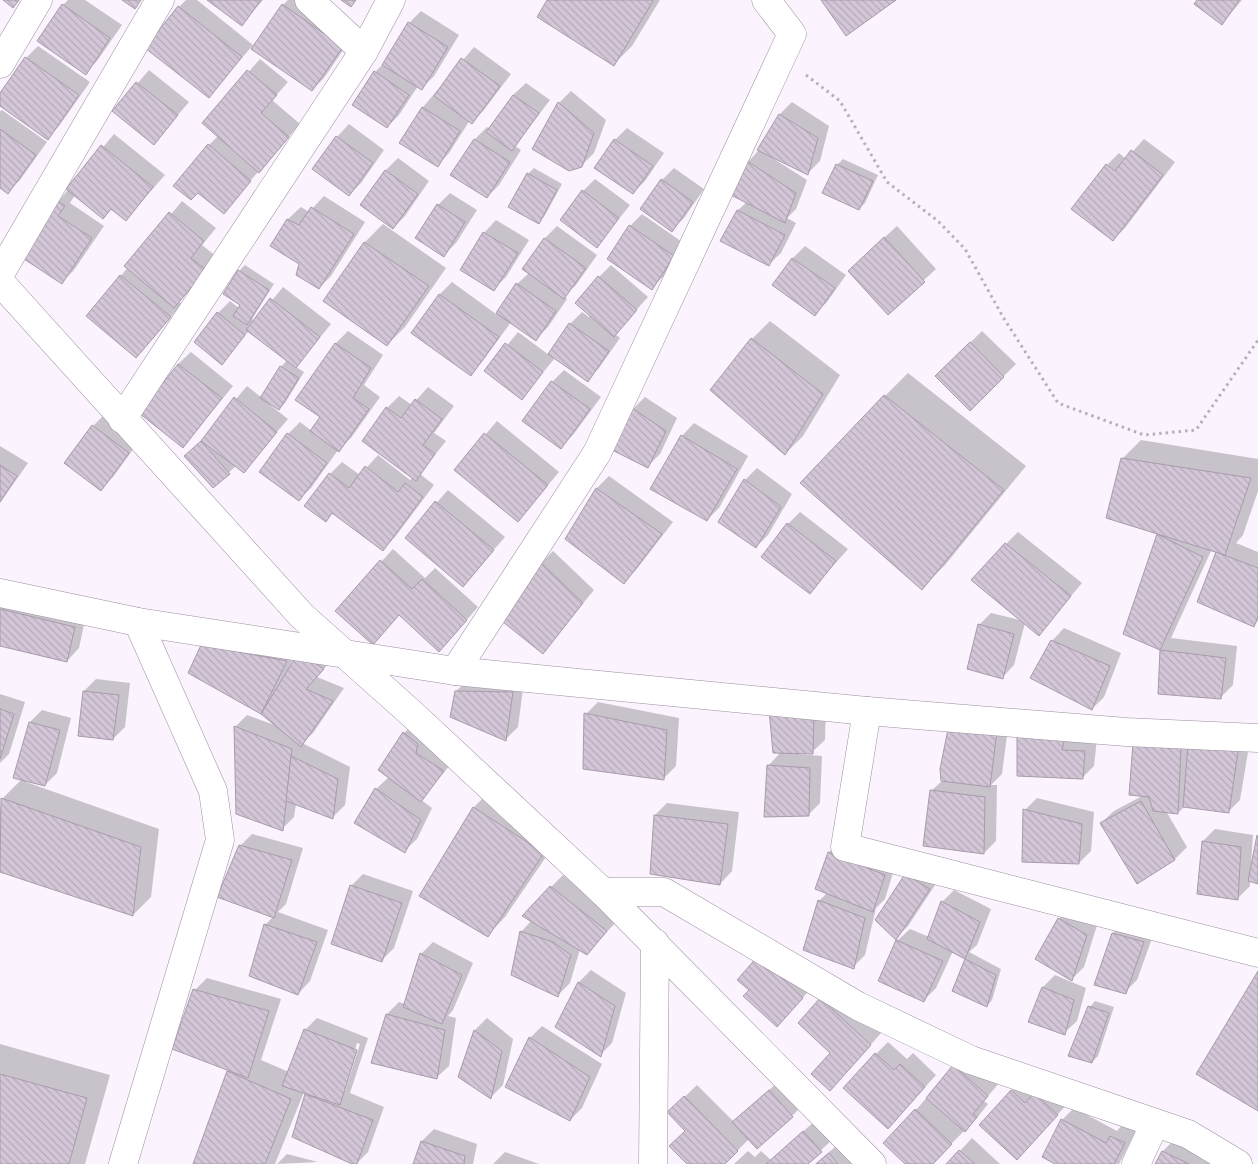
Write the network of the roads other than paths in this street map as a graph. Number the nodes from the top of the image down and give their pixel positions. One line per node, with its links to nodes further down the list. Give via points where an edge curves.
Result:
1 (38, 0): 7 (street)
2 (160, 0): 8 (street)
3 (309, 0): 6 (street)
4 (391, 0): 6 (street)
5 (766, 0): 14 (street, via 792,34 597,453)
6 (364, 50): 10 (street)
7 (0, 64)
8 (0, 274)
9 (0, 282): 10 (street)
10 (122, 419): 13 (street, via 302,616)
11 (0, 593): 12 (street)
12 (138, 622): 13 (street); 21 (street, via 213,791 220,840)
13 (346, 654): 14 (street); 17 (street)
14 (455, 672): 15 (street)
15 (867, 711): 16 (street, via 1126,732); 19 (street, via 846,847)
16 (1258, 738)
17 (603, 892): 18 (street); 20 (street, via 664,892 858,1006 971,1060)
18 (655, 943): 22 (street); 23 (street)
19 (1258, 953)
20 (1155, 1123): 24 (street); 25 (street, via 1188,1134)
21 (123, 1164)
22 (653, 1164)
23 (872, 1164)
24 (1136, 1164)
25 (1238, 1164)

